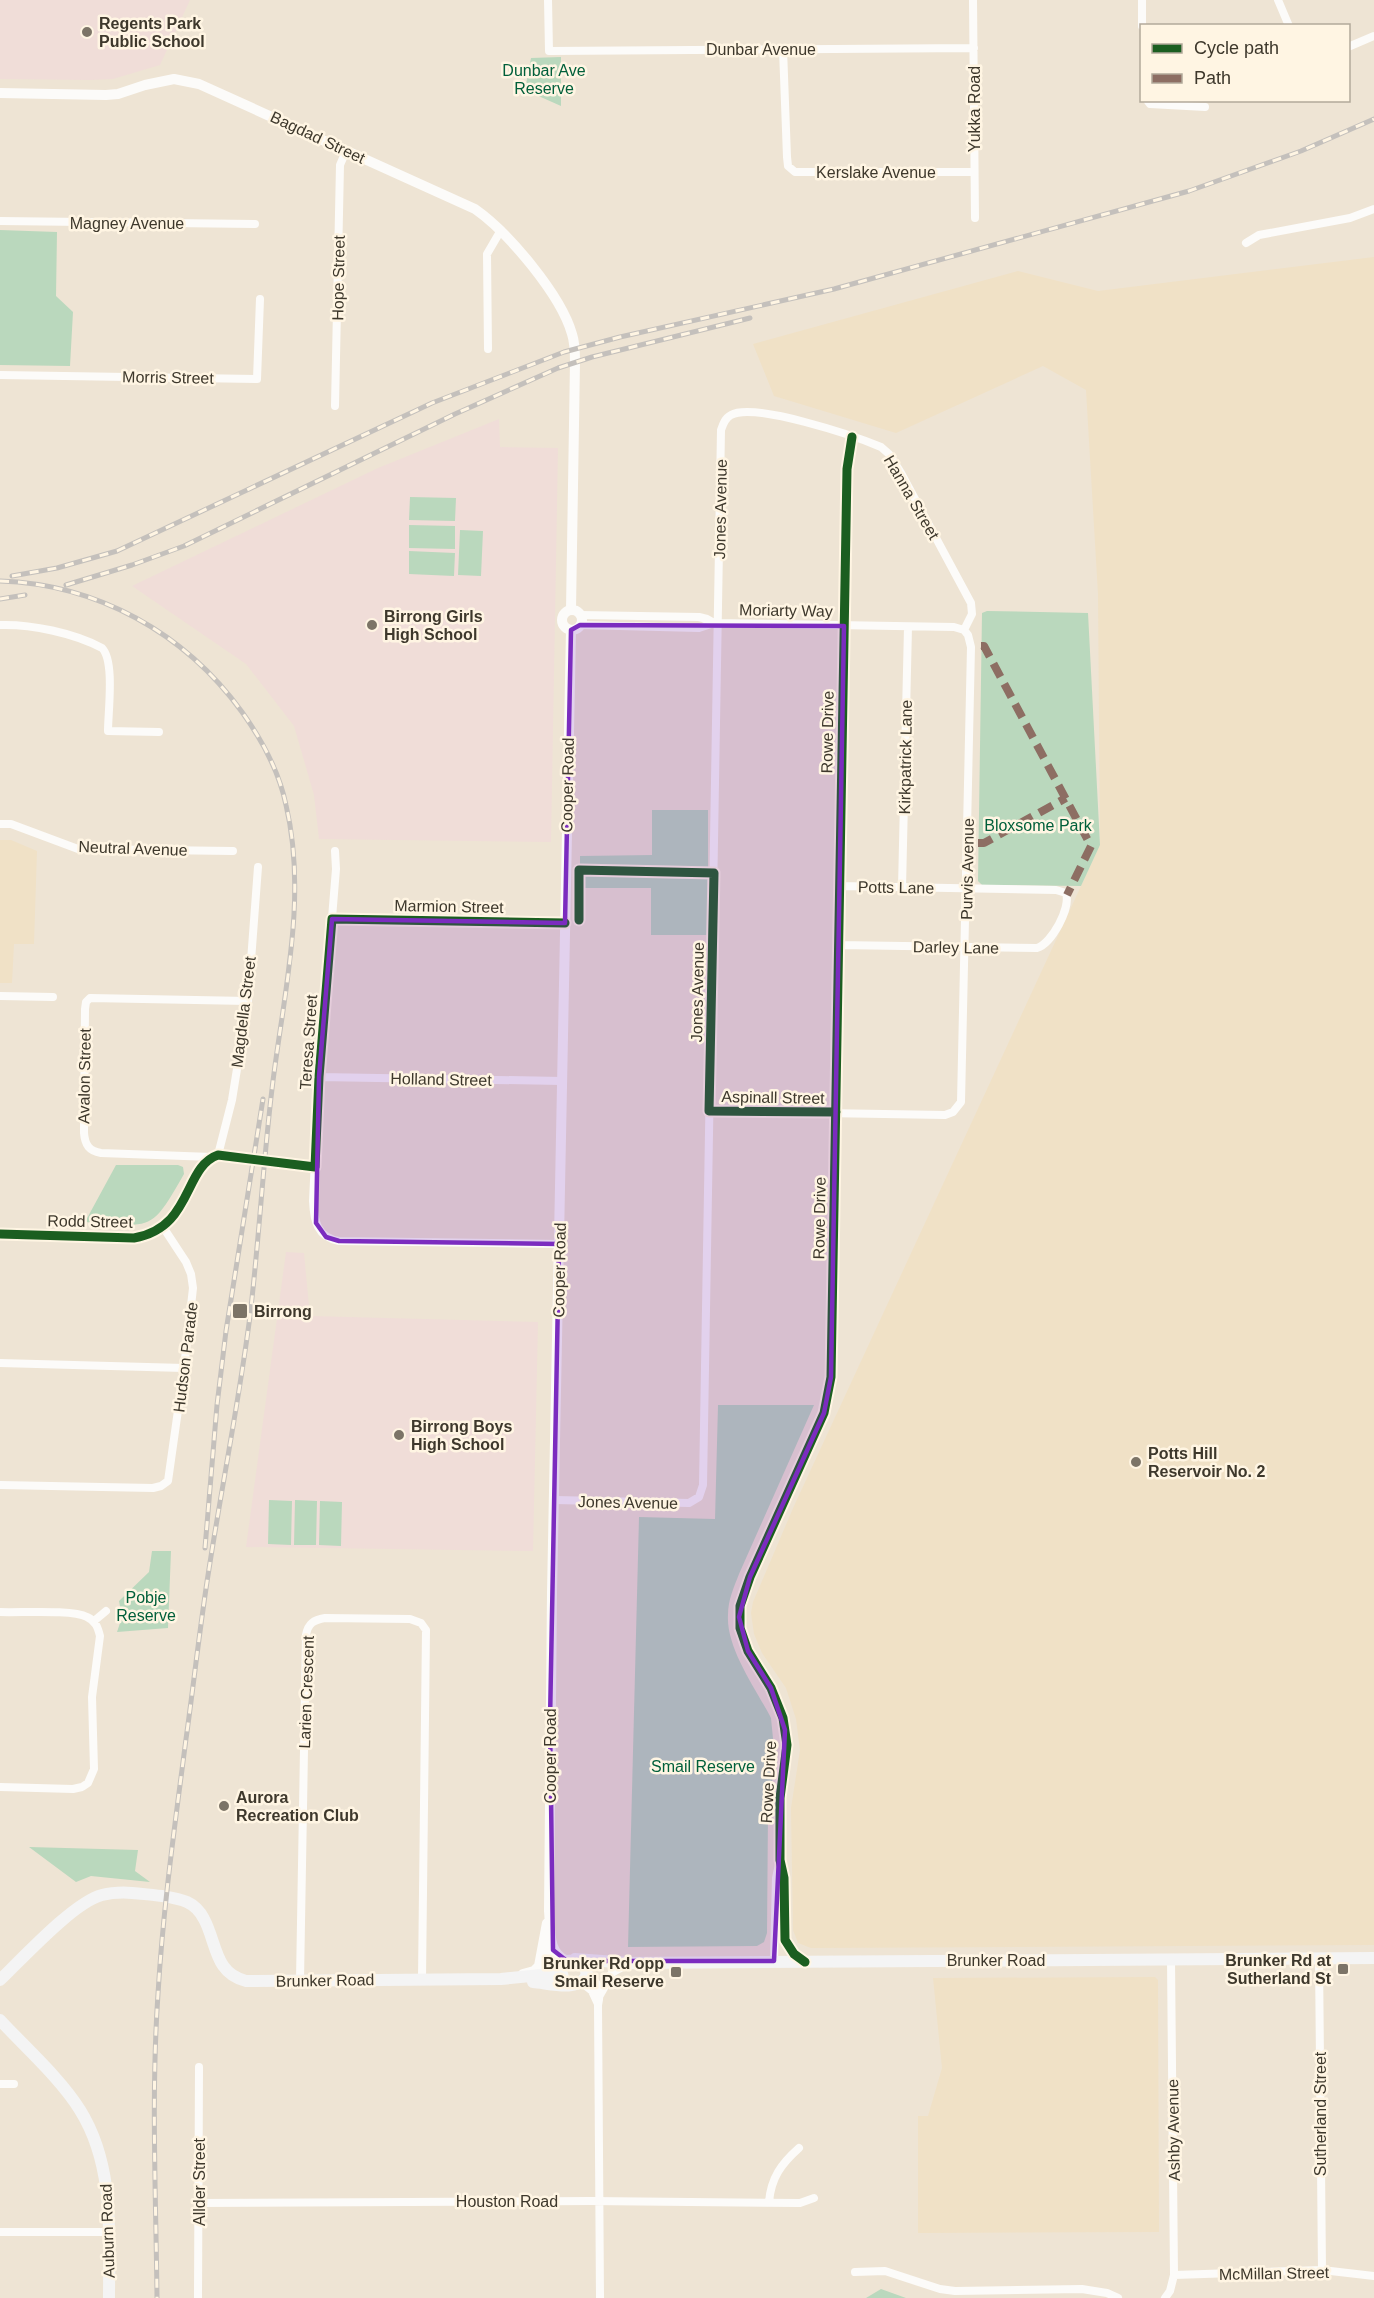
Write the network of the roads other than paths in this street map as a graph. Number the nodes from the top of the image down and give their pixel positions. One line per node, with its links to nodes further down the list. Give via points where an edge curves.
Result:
1 (548, 0): 10 (street, Dunbar Avenue, via 549,51)
2 (974, 0): 9 (street, Yukka Road)
3 (1142, 0): 5 (street)
4 (1278, 0): 6 (street)
5 (1142, 24)
6 (1288, 24)
7 (1374, 36): 8 (street)
8 (1350, 46)
9 (974, 48): 10 (street, Dunbar Avenue); 15 (street, Yukka Road)
10 (783, 49): 15 (street, Kerslake Avenue, via 787,157 788,166 795,172)
11 (0, 93): 14 (street, Bagdad Street, via 106,95 158,81 186,80 232,97)
12 (1148, 102): 13 (street)
13 (1205, 107)
14 (346, 151): 20 (street, Bagdad Street, via 475,209); 26 (street, Hope Street, via 340,165)
15 (974, 172): 17 (street, Yukka Road)
16 (1374, 209): 21 (street, via 1350,218 1259,235)
17 (975, 218)
18 (0, 221): 19 (street, Magney Avenue)
19 (255, 224)
20 (501, 230): 23 (street, Bagdad Street, via 547,287); 24 (street, via 487,254)
21 (1246, 243)
22 (260, 300): 25 (street, Morris Street, via 257,379)
23 (572, 333): 29 (street, Cooper Road)
24 (488, 349)
25 (0, 375)
26 (335, 406)
27 (725, 419): 28 (street, Hanna Street, via 735,413 774,413); 30 (street, Jones Avenue, via 721,430)
28 (852, 437): 32 (street, Rowe Drive, via 847,469); 34 (street, Hanna Street, via 881,447 901,473 971,603 972,614)
29 (576, 620): 30 (street, Moriarty Way, via 699,628); 45 (street, Cooper Road)
30 (716, 623): 32 (street, Moriarty Way); 54 (street, Jones Avenue)
31 (0, 625): 35 (street, via 45,629 102,648 109,663 108,731)
32 (844, 626): 33 (street, Moriarty Way); 40 (street, Rowe Drive)
33 (908, 627): 34 (street, Moriarty Way); 41 (street, Kirkpatrick Lane)
34 (964, 630): 42 (street, Purvis Avenue, via 971,646)
35 (159, 732)
36 (0, 824): 37 (street, Neutral Avenue, via 11,824 78,849)
37 (234, 851)
38 (335, 851): 43 (street, Teresa Street)
39 (258, 867): 50 (street, Magdella Street)
40 (839, 886): 41 (street, Potts Lane); 46 (street, Rowe Drive)
41 (903, 888): 42 (street, Potts Lane)
42 (966, 889): 44 (street, Potts Lane, via 1062,891 1068,902); 47 (street, Purvis Avenue)
43 (332, 919): 45 (street, Marmion Street); 51 (street, Teresa Street)
44 (1059, 921): 47 (street, Darley Lane, via 1044,946)
45 (565, 923): 52 (street, Cooper Road)
46 (838, 945): 47 (street, Darley Lane); 55 (street, Rowe Drive)
47 (965, 948): 53 (street, Purvis Avenue, via 962,1093)
48 (0, 996): 49 (street)
49 (53, 997)
50 (248, 1001): 56 (street, Magdella Street, via 232,1100); 56 (street, Avalon Street, via 90,998 86,1002 84,1133 90,1149 101,1154)
51 (319, 1077): 52 (street, Holland Street); 57 (street, Teresa Street)
52 (562, 1081): 60 (street, Cooper Road)
53 (957, 1108): 55 (street, Aspinall Street, via 945,1115)
54 (709, 1111): 55 (street, Aspinall Street); 64 (street, Jones Avenue, via 703,1485 699,1497 689,1503)
55 (836, 1112): 69 (street, Rowe Drive, via 829,1395 742,1595 739,1617 748,1651 771,1688 786,1730)
56 (215, 1156): 57 (street, Avalon Street); 58 (street, via 201,1168 179,1208)
57 (315, 1167): 60 (street, Teresa Street, via 316,1223 326,1237 339,1241)
58 (163, 1227): 59 (street, Rodd Street, via 134,1238); 62 (street, Hudson Parade, via 191,1274 193,1301)
59 (0, 1234)
60 (559, 1244): 64 (street, Cooper Road)
61 (0, 1364): 62 (street)
62 (184, 1368): 63 (street, Hudson Parade, via 165,1484)
63 (0, 1485)
64 (555, 1500): 70 (street, Cooper Road)
65 (106, 1611): 67 (street)
66 (0, 1612): 67 (street, via 79,1614)
67 (94, 1621): 68 (street, via 100,1636 93,1697 92,1777 82,1787 73,1789)
68 (0, 1787)
69 (780, 1860): 74 (street, Rowe Drive); 75 (street, Rowe Drive, via 785,1940)
70 (549, 1911): 77 (street, via 547,1951 553,1963); 79 (street, via 537,1969)
71 (1319, 1958): 72 (main road, Brunker Road); 73 (main road, Brunker Road); 95 (street, Sutherland Street)
72 (1374, 1958)
73 (1171, 1960): 75 (main road, Brunker Road); 97 (street, Ashby Avenue)
74 (774, 1961): 75 (main road, Brunker Road); 76 (main road, Brunker Road)
75 (805, 1962)
76 (624, 1963): 77 (main road, Brunker Road); 80 (main road, Brunker Road); 83 (street, via 608,1976)
77 (566, 1966): 79 (main road, Brunker Road); 80 (main road, via 564,1981); 80 (main road, via 585,1964)
78 (422, 1979): 79 (main road, Brunker Road); 82 (main road, Brunker Road); 82 (street, Larien Crescent, via 426,1630 410,1619 325,1618 313,1621 306,1635)
79 (501, 1979): 80 (main road, Brunker Road)
80 (582, 1979): 83 (street, via 596,1981)
81 (0, 1980): 82 (main road, Brunker Road, via 81,1905 110,1893 179,1899 195,1906 206,1922 216,1956 231,1974 246,1981)
82 (300, 1980)
83 (599, 2000): 90 (street)
84 (0, 2020): 94 (main road, Auburn Road, via 71,2098 87,2123 104,2172)
85 (199, 2067): 92 (street, Allder Street)
86 (0, 2084): 87 (street)
87 (14, 2084)
88 (799, 2148): 91 (street, via 775,2176)
89 (814, 2198): 91 (street, Houston Road, via 800,2203)
90 (600, 2201): 91 (street, Houston Road); 92 (street, Houston Road); 101 (street)
91 (769, 2202)
92 (198, 2203): 100 (street, Allder Street)
93 (0, 2232): 94 (street)
94 (109, 2232): 99 (main road, Auburn Road)
95 (1322, 2270): 97 (street, McMillan Street); 98 (street, McMillan Street)
96 (855, 2272): 102 (street, via 885,2271 955,2291 1082,2289)
97 (1174, 2275): 103 (street, Ashby Avenue)
98 (1374, 2276)
99 (109, 2298)
100 (198, 2298)
101 (600, 2298)
102 (1118, 2298)
103 (1165, 2298)

